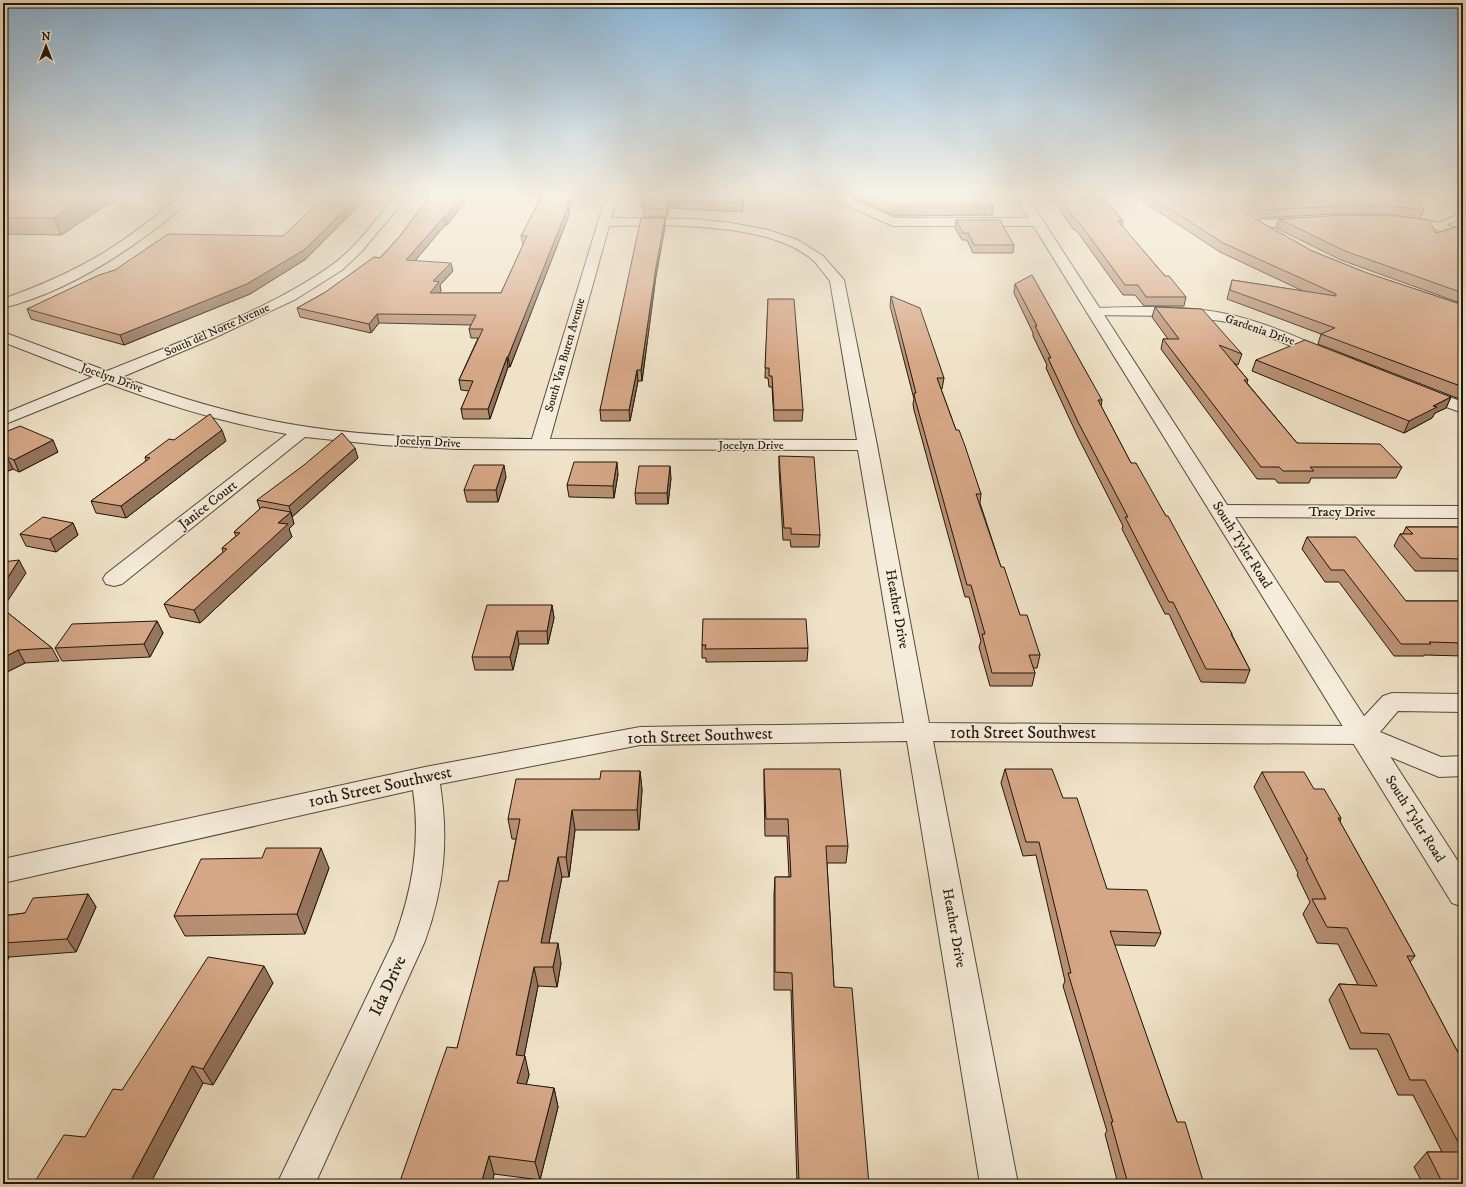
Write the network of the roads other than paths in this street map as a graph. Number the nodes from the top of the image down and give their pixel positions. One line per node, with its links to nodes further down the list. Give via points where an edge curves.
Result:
1 (116, 251): 6 (street, via 85,270 42,290)
2 (354, 251): 10 (street, South del Norte Avenue, via 318,280 260,313)
3 (595, 251): 15 (street, South Van Buren Avenue)
4 (809, 251): 16 (street, Heather Drive, via 820,258 837,280)
5 (1056, 251): 7 (street, South Tyler Road)
6 (3, 304)
7 (1094, 312): 9 (street, Gardenia Drive, via 1186,312 1224,317 1260,328); 17 (street, South Tyler Road)
8 (3, 337): 10 (street, Jocelyn Drive)
9 (1339, 360)
10 (107, 377): 13 (street, South del Norte Avenue); 14 (street, Jocelyn Drive, via 226,416)
11 (1404, 386): 12 (street)
12 (1463, 408)
13 (3, 420)
14 (302, 431): 15 (street, Jocelyn Drive, via 409,442); 19 (street, Janice Court)
15 (539, 444): 16 (street, Jocelyn Drive)
16 (868, 445): 21 (street, Heather Drive)
17 (1220, 512): 18 (street, Tracy Drive); 22 (street, South Tyler Road)
18 (1463, 512)
19 (114, 578)
20 (1463, 703): 22 (street, via 1392,702)
21 (919, 732): 22 (street, 10th Street Southwest); 24 (street, 10th Street Southwest, via 640,736); 28 (street, Heather Drive)
22 (1362, 735): 23 (street, 10th Street Southwest, via 1439,767); 26 (street, South Tyler Road)
23 (1463, 766)
24 (425, 777): 25 (street, 10th Street Southwest); 27 (street, Ida Drive, via 430,804 431,857 421,911)
25 (3, 871)
26 (1463, 894)
27 (296, 1184)
28 (1000, 1184)

